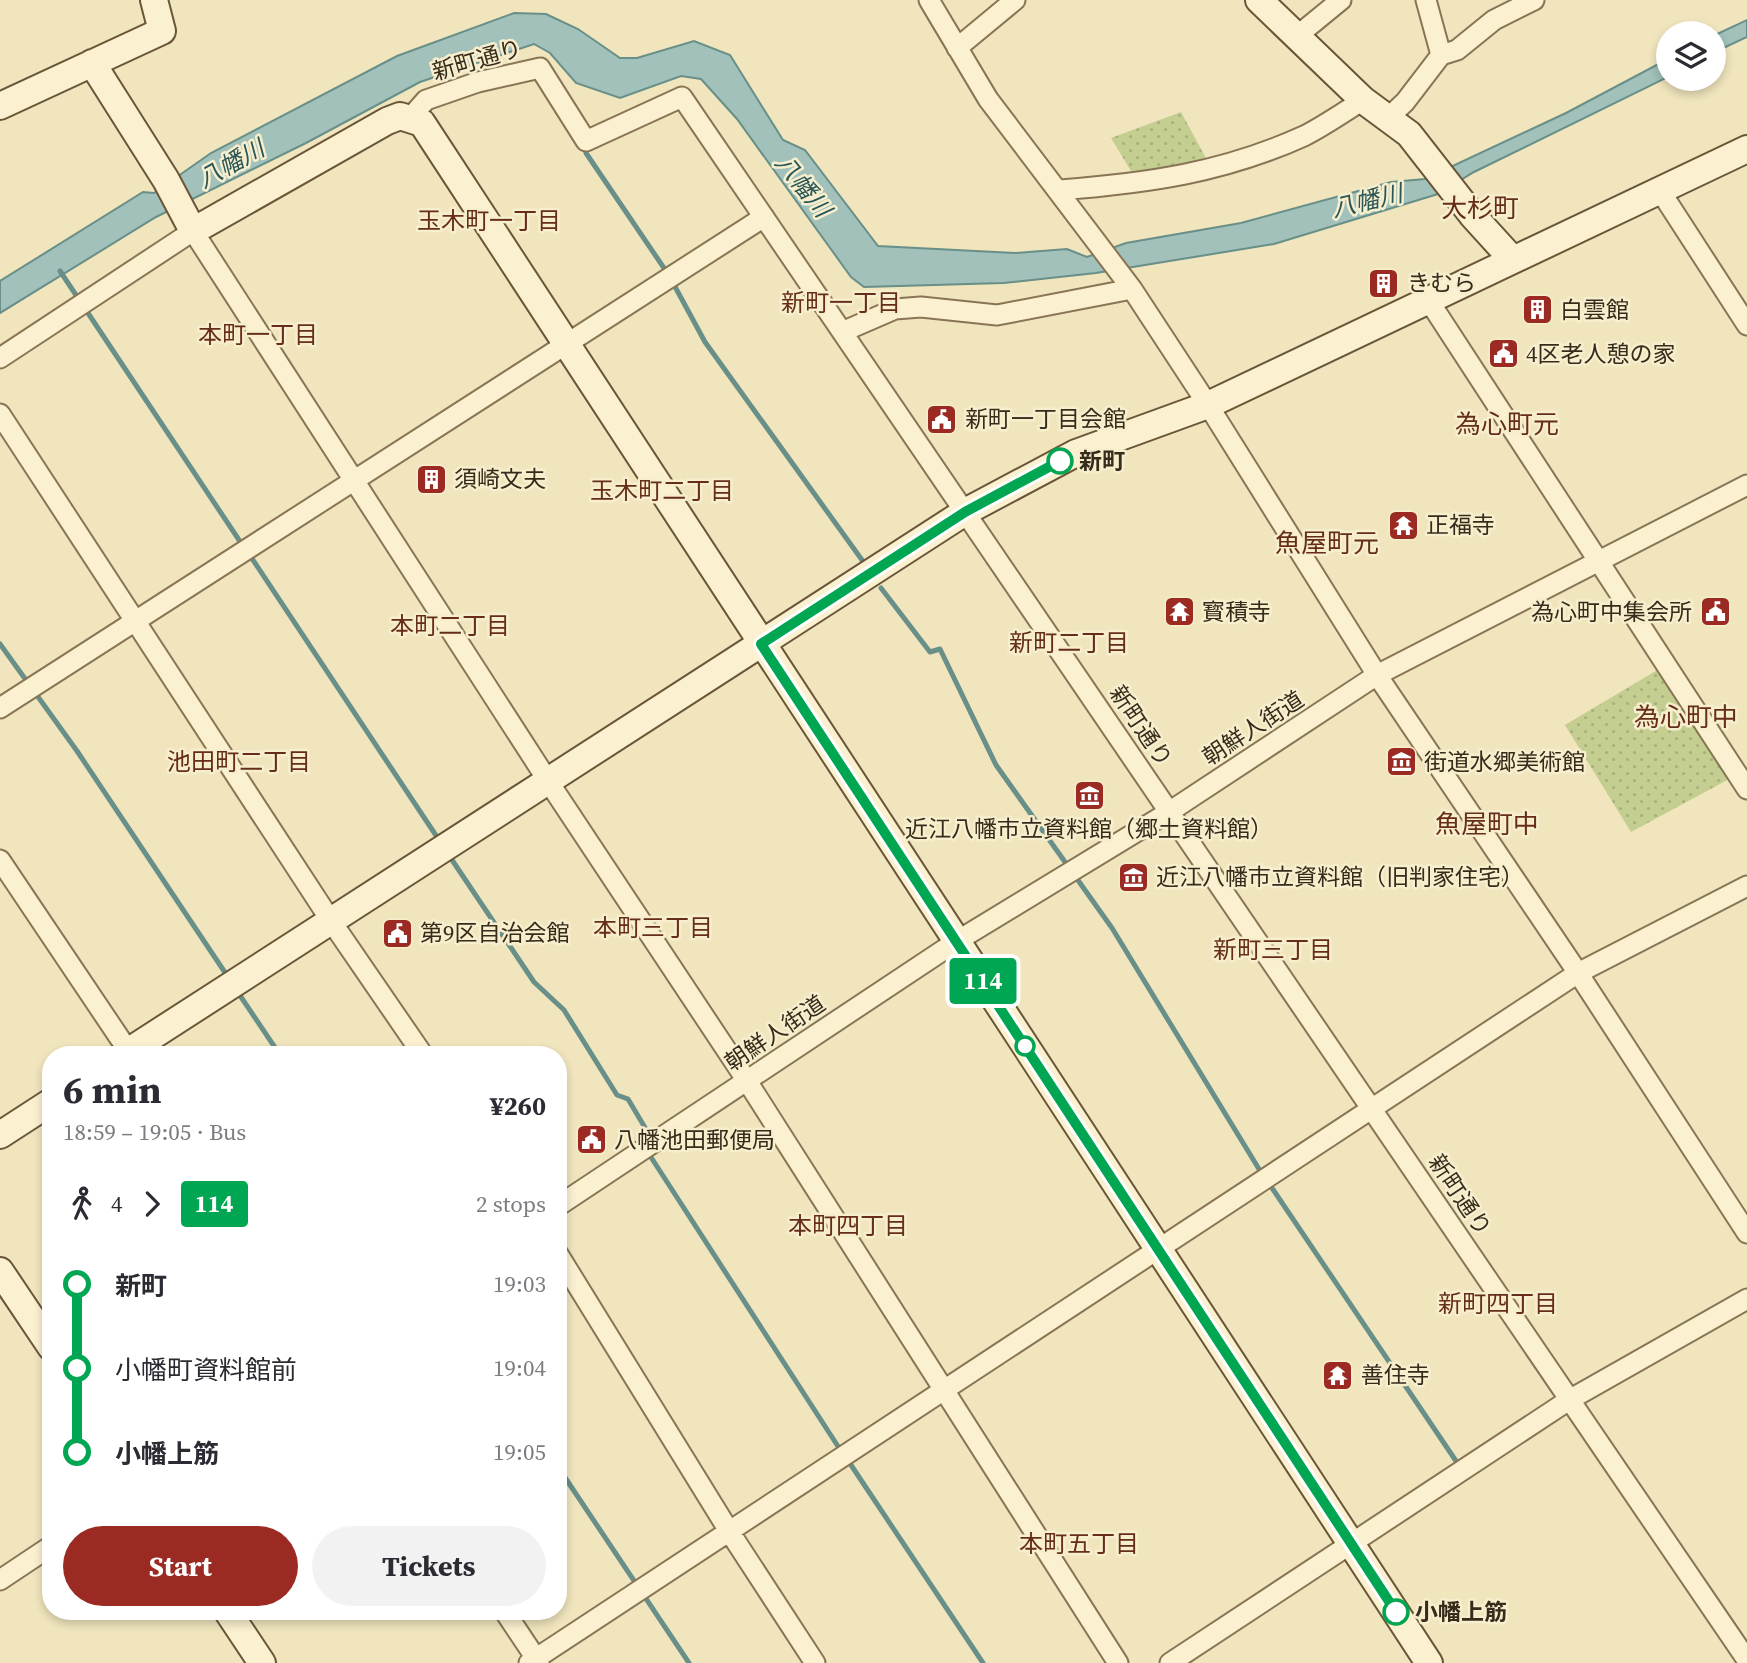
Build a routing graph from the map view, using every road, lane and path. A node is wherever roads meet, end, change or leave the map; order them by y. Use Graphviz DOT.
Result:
graph roads {
  1 [pos="154,0"];
  2 [pos="929,0"];
  3 [pos="1014,0"];
  4 [pos="1259,0"];
  5 [pos="1342,0"];
  6 [pos="1426,0"];
  7 [pos="1534,0"];
  8 [pos="1297,36"];
  9 [pos="957,48"];
  10 [pos="1441,55"];
  11 [pos="92,63"];
  12 [pos="1363,100"];
  13 [pos="0,106"];
  14 [pos="1389,117"];
  15 [pos="410,118"];
  16 [pos="1747,149"];
  17 [pos="1659,189"];
  18 [pos="1060,190"];
  19 [pos="764,217"];
  20 [pos="188,219"];
  21 [pos="1513,260"];
  22 [pos="1126,284"];
  23 [pos="1429,300"];
  24 [pos="1747,325"];
  25 [pos="842,332"];
  26 [pos="565,345"];
  27 [pos="0,358"];
  28 [pos="1208,405"];
  29 [pos="0,414"];
  30 [pos="354,480"];
  31 [pos="1747,485"];
  32 [pos="965,512"];
  33 [pos="1599,561"];
  34 [pos="135,621"];
  35 [pos="761,644"];
  36 [pos="1377,675"];
  37 [pos="0,708"];
  38 [pos="548,781"];
  39 [pos="1747,789"];
  40 [pos="1169,812"];
  41 [pos="0,860"];
  42 [pos="1747,886"];
  43 [pos="331,921"];
  44 [pos="957,941"];
  45 [pos="1578,973"];
  46 [pos="123,1046"];
  47 [pos="140,1046"];
  48 [pos="417,1046"];
  49 [pos="747,1081"];
  50 [pos="42,1108"];
  51 [pos="1371,1109"];
  52 [pos="0,1135"];
  53 [pos="567,1200"];
  54 [pos="1747,1233"];
  55 [pos="1158,1249"];
  56 [pos="567,1269"];
  57 [pos="0,1271"];
  58 [pos="1747,1299"];
  59 [pos="42,1334"];
  60 [pos="943,1391"];
  61 [pos="1569,1399"];
  62 [pos="729,1531"];
  63 [pos="1351,1544"];
  64 [pos="42,1552"];
  65 [pos="0,1580"];
  66 [pos="233,1620"];
  67 [pos="510,1620"];
  68 [pos="1747,1660"];
  69 [pos="535,1661"];
  70 [pos="262,1663"];
  71 [pos="815,1663"];
  72 [pos="1118,1663"];
  73 [pos="1170,1663"];
  74 [pos="1429,1663"];
  1 -- 11 [label="street"];
  2 -- 9 [label="street"];
  3 -- 9 [label="street"];
  4 -- 8 [label="street"];
  5 -- 8 [label="street"];
  6 -- 10 [label="street"];
  7 -- 10 [label="street"];
  8 -- 12 [label="street"];
  9 -- 18 [label="street"];
  10 -- 14 [label="street"];
  11 -- 13 [label="street"];
  11 -- 20 [label="street"];
  12 -- 14 [label="street"];
  12 -- 18 [label="street"];
  14 -- 21 [label="street"];
  15 -- 19 [label="street, 新町通り"];
  15 -- 20 [label="street"];
  15 -- 26 [label="street"];
  16 -- 17 [label="street"];
  17 -- 21 [label="street"];
  17 -- 24 [label="street"];
  18 -- 22 [label="street"];
  19 -- 25 [label="street, 新町通り"];
  19 -- 26 [label="street"];
  20 -- 27 [label="street"];
  20 -- 30 [label="street"];
  21 -- 23 [label="street"];
  22 -- 25 [label="street"];
  22 -- 28 [label="street"];
  23 -- 28 [label="street"];
  23 -- 33 [label="street"];
  25 -- 32 [label="street, 新町通り"];
  26 -- 30 [label="street"];
  26 -- 35 [label="street"];
  28 -- 32 [label="street"];
  28 -- 36 [label="street"];
  29 -- 34 [label="street"];
  30 -- 34 [label="street"];
  30 -- 38 [label="street"];
  31 -- 33 [label="street, 朝鮮人街道"];
  32 -- 35 [label="street"];
  32 -- 40 [label="street, 新町通り"];
  33 -- 36 [label="street, 朝鮮人街道"];
  33 -- 39 [label="street"];
  34 -- 37 [label="street"];
  34 -- 43 [label="street"];
  35 -- 38 [label="street"];
  35 -- 44 [label="street"];
  36 -- 40 [label="street, 朝鮮人街道"];
  36 -- 45 [label="street"];
  38 -- 43 [label="street"];
  38 -- 49 [label="street"];
  40 -- 44 [label="street, 朝鮮人街道"];
  40 -- 51 [label="street, 新町通り"];
  41 -- 46 [label="street"];
  42 -- 45 [label="street"];
  43 -- 47 [label="street"];
  43 -- 48 [label="street"];
  44 -- 49 [label="street, 朝鮮人街道"];
  44 -- 55 [label="street"];
  45 -- 51 [label="street"];
  45 -- 54 [label="street"];
  49 -- 53 [label="street, 朝鮮人街道"];
  49 -- 60 [label="street"];
  50 -- 52 [label="street"];
  51 -- 55 [label="street"];
  51 -- 61 [label="street, 新町通り"];
  55 -- 60 [label="street"];
  55 -- 63 [label="street"];
  56 -- 62 [label="street"];
  57 -- 59 [label="street"];
  58 -- 61 [label="street"];
  60 -- 62 [label="street"];
  60 -- 72 [label="street"];
  61 -- 63 [label="street"];
  61 -- 68 [label="street, 新町通り"];
  62 -- 69 [label="street"];
  62 -- 71 [label="street"];
  63 -- 73 [label="street"];
  63 -- 74 [label="street"];
  64 -- 65 [label="street"];
  66 -- 70 [label="street"];
  67 -- 69 [label="street"];
}
